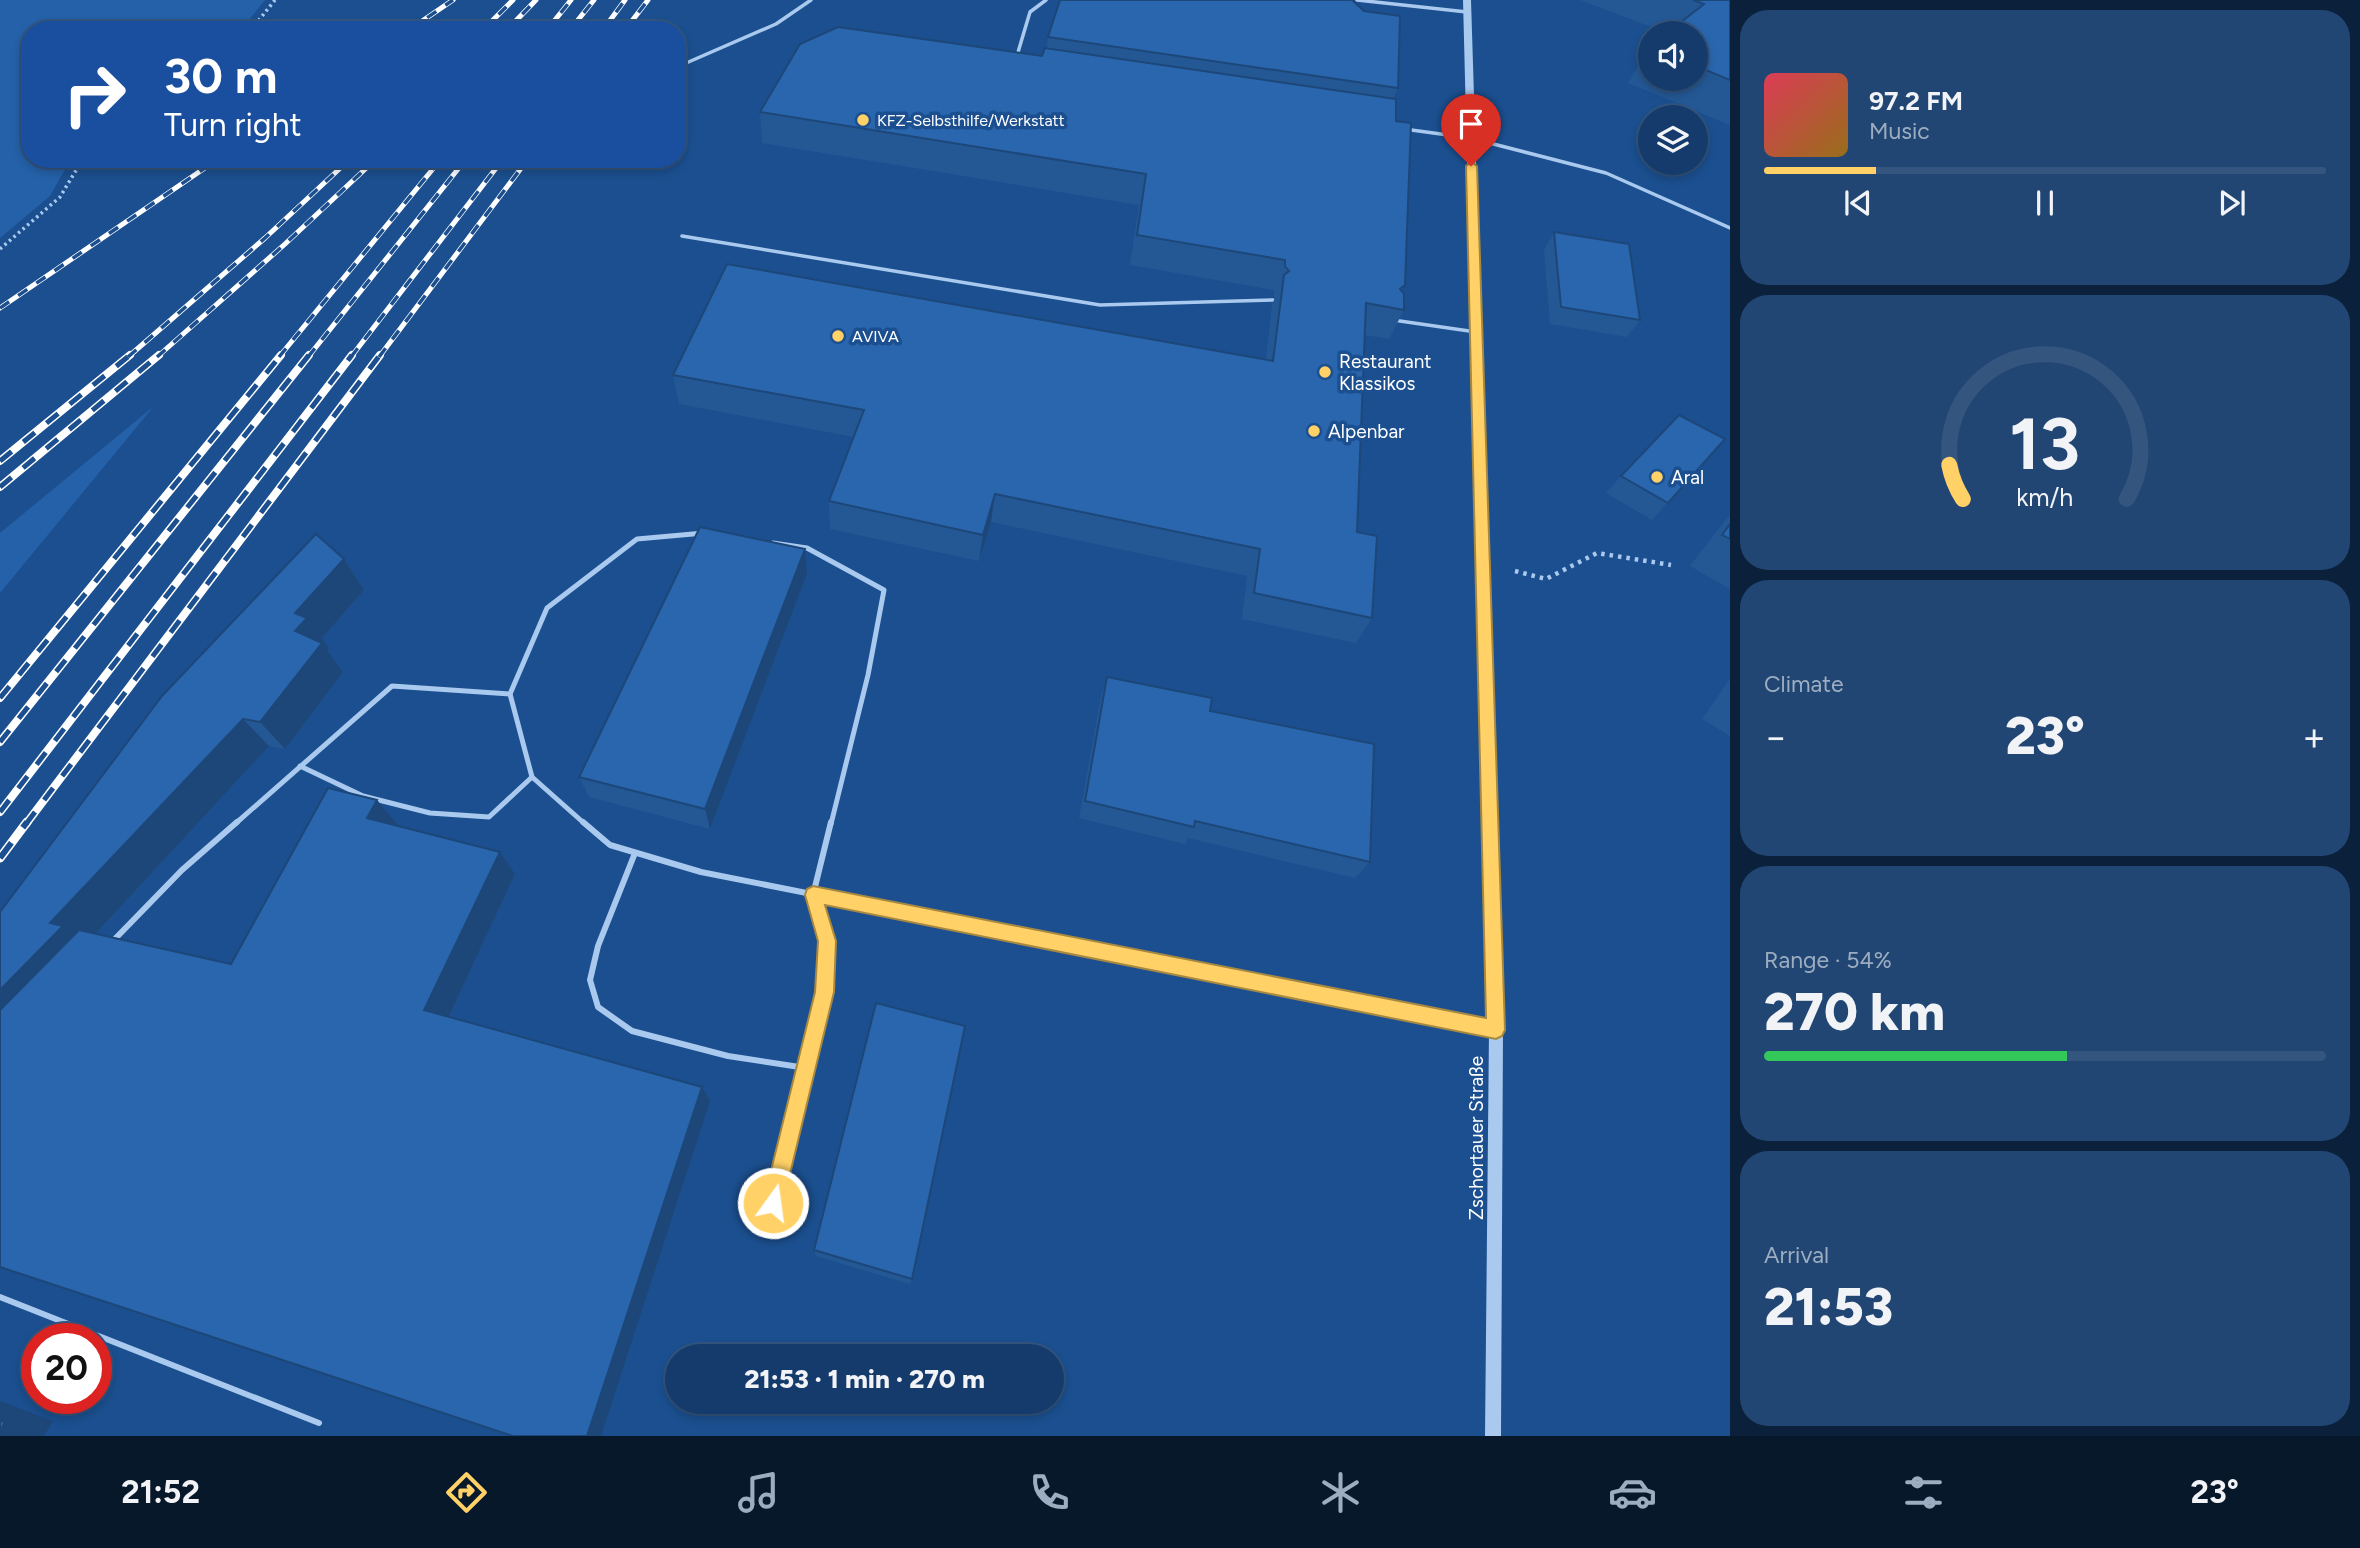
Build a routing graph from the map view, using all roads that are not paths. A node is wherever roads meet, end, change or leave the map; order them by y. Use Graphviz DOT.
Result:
graph roads {
  1 [pos="811,0"];
  2 [pos="1046,0"];
  3 [pos="1357,0"];
  4 [pos="1467,6"];
  5 [pos="686,63"];
  6 [pos="1020,66"];
  7 [pos="1397,128"];
  8 [pos="1471,138"];
  9 [pos="1730,228"];
  10 [pos="682,236"];
  11 [pos="1273,300"];
  12 [pos="1390,319"];
  13 [pos="1476,332"];
  14 [pos="711,534"];
  15 [pos="766,542"];
  16 [pos="510,694"];
  17 [pos="300,766"];
  18 [pos="531,777"];
  19 [pos="635,853"];
  20 [pos="813,895"];
  21 [pos="105,950"];
  22 [pos="1496,1030"];
  23 [pos="806,1068"];
  24 [pos="773,1203"];
  25 [pos="0,1297"];
  26 [pos="319,1423"];
  27 [pos="1493,1436"];
  1 -- 5 [label="lane"];
  2 -- 6 [label="lane"];
  3 -- 4 [label="lane"];
  4 -- 8 [label="street, Zschortauer Straße"];
  7 -- 8 [label="lane"];
  8 -- 9 [label="lane"];
  8 -- 13 [label="street, Zschortauer Straße"];
  10 -- 11 [label="lane"];
  12 -- 13 [label="lane"];
  13 -- 22 [label="street, Zschortauer Straße"];
  14 -- 16 [label="lane"];
  15 -- 20 [label="lane"];
  16 -- 17 [label="lane"];
  16 -- 18 [label="lane"];
  17 -- 18 [label="lane"];
  17 -- 21 [label="lane"];
  18 -- 19 [label="lane"];
  19 -- 20 [label="lane"];
  19 -- 23 [label="lane"];
  20 -- 22 [label="lane"];
  20 -- 23 [label="lane"];
  22 -- 27 [label="street, Zschortauer Straße"];
  23 -- 24 [label="lane"];
  25 -- 26 [label="lane"];
}
